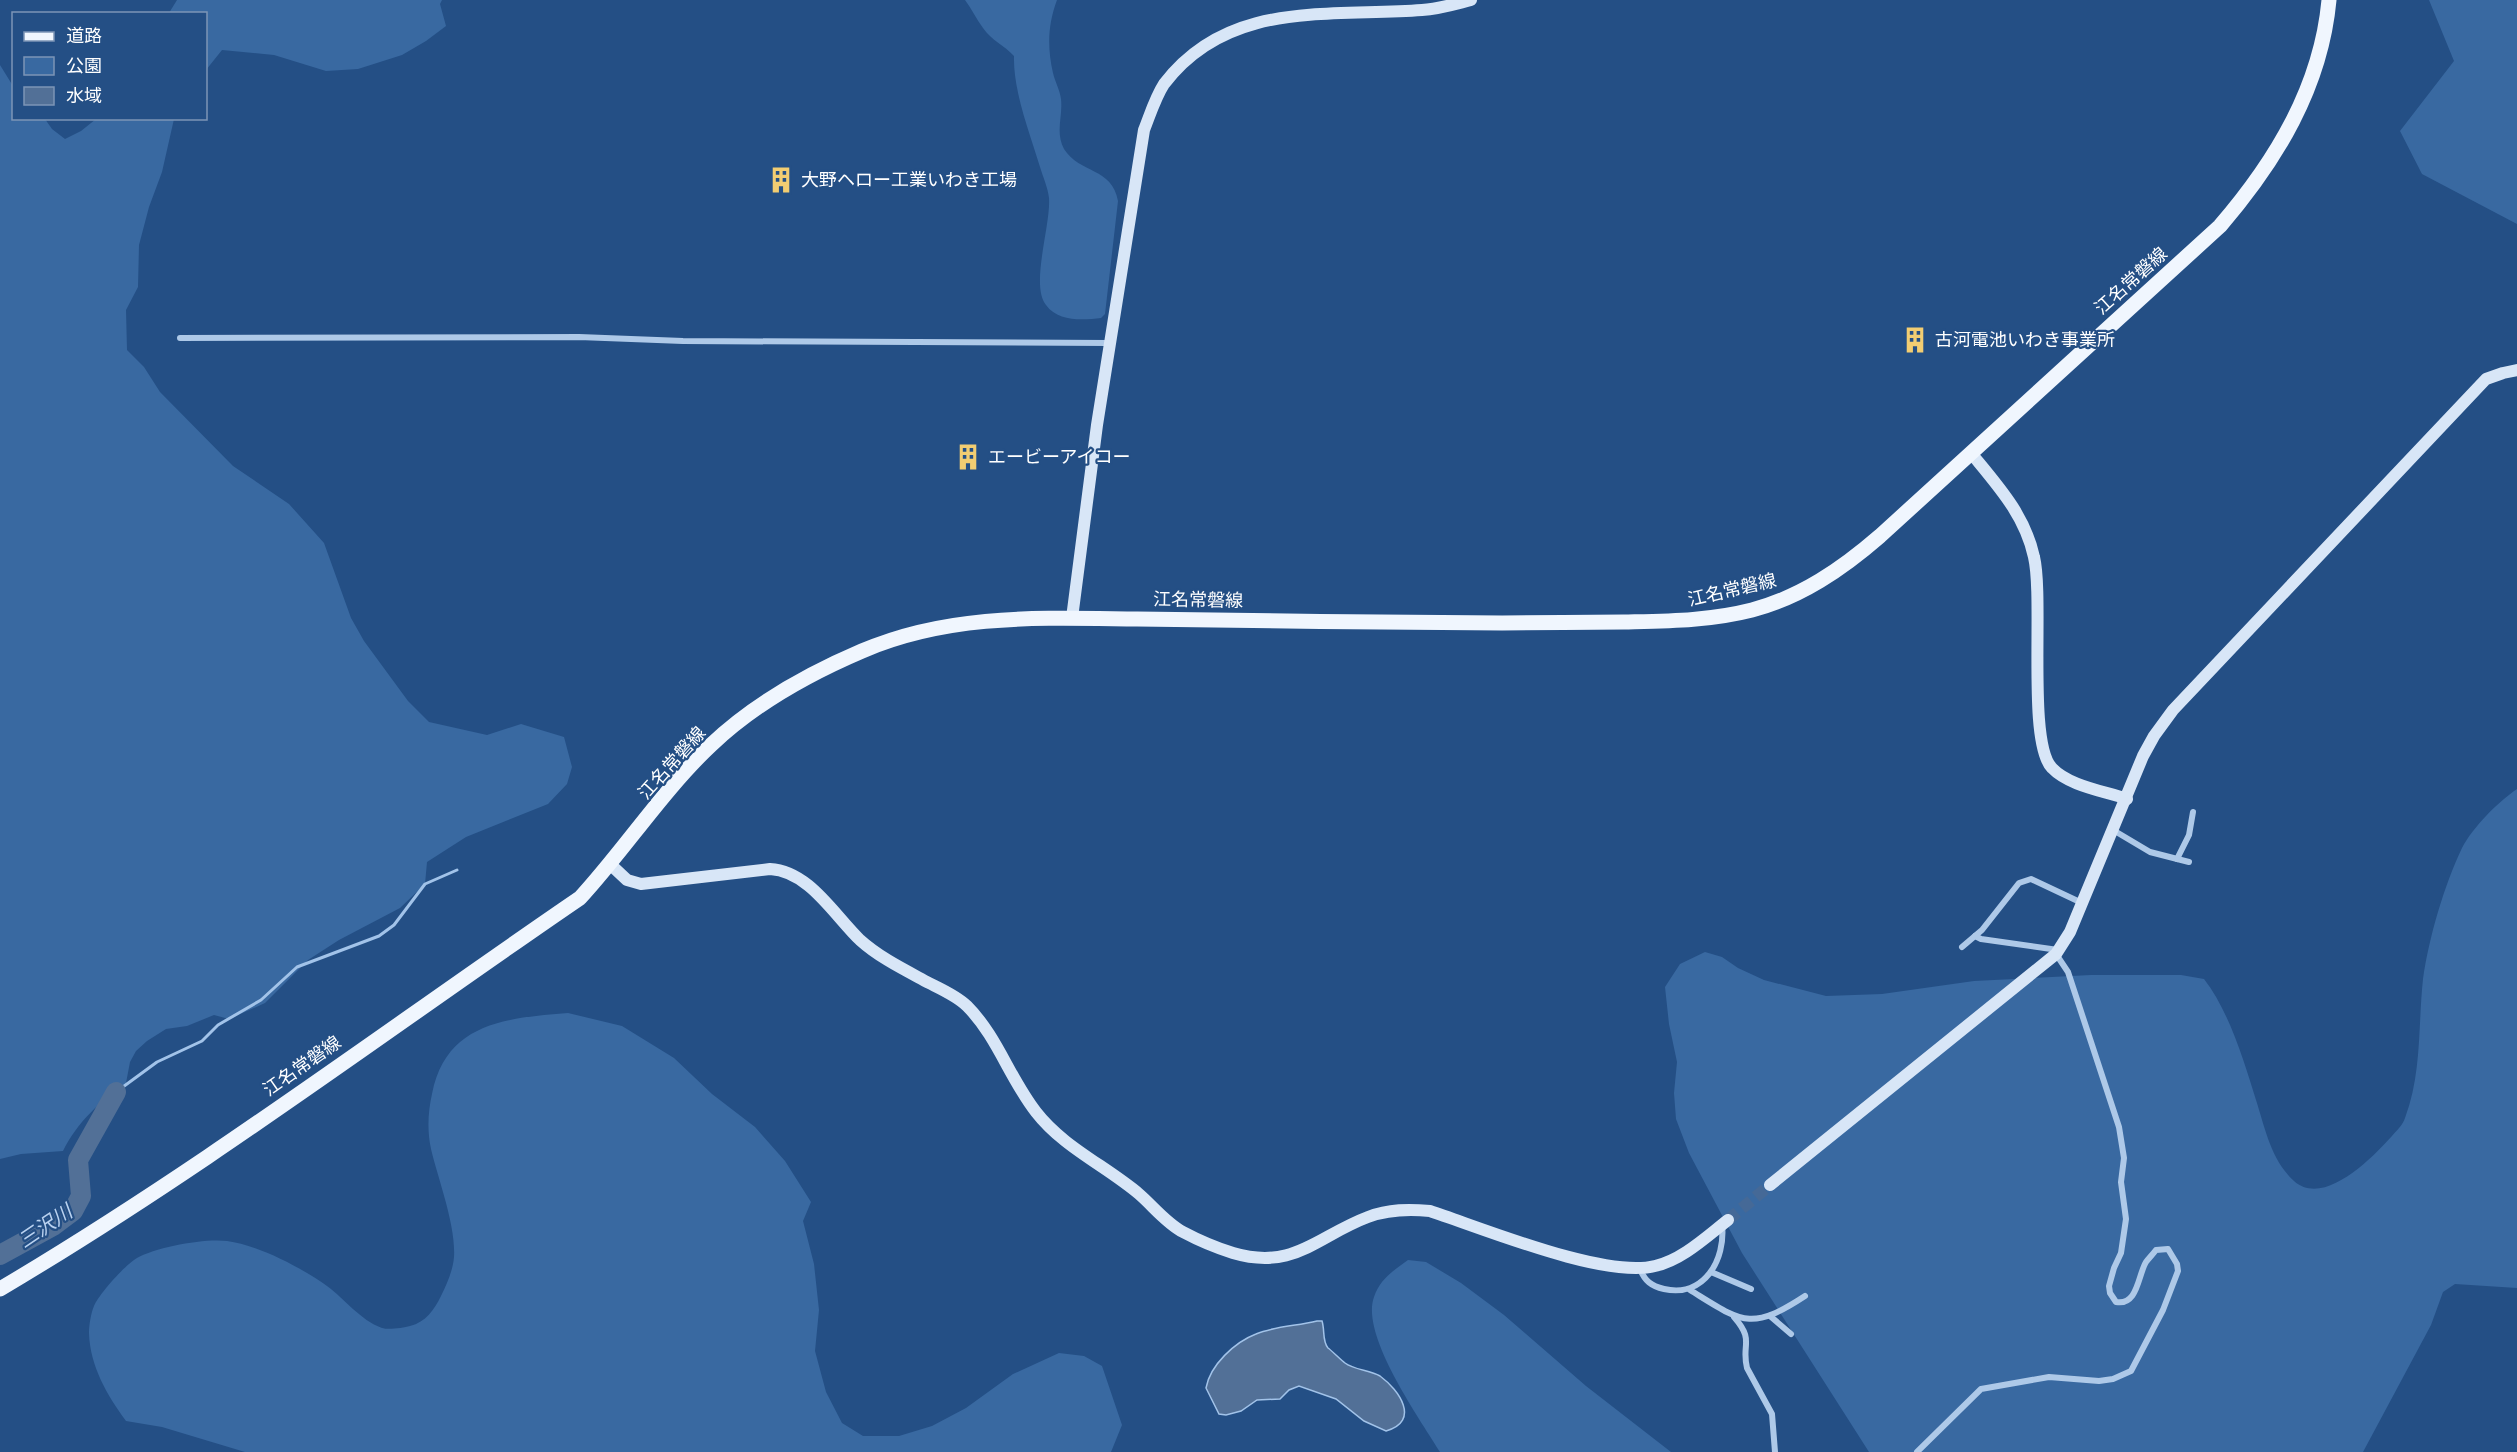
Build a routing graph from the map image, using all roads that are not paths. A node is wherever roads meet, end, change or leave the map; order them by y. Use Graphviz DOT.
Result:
graph roads {
  1 [pos="1471,0"];
  2 [pos="2329,0"];
  3 [pos="180,338"];
  4 [pos="1110,343"];
  5 [pos="2517,370"];
  6 [pos="1971,453"];
  7 [pos="1072,618"];
  8 [pos="2127,799"];
  9 [pos="2193,812"];
  10 [pos="2114,830"];
  11 [pos="2177,859"];
  12 [pos="2188,862"];
  13 [pos="611,865"];
  14 [pos="2082,903"];
  15 [pos="1975,936"];
  16 [pos="1962,947"];
  17 [pos="2057,952"];
  18 [pos="1770,1185"];
  19 [pos="1725,1222"];
  20 [pos="1640,1269"];
  21 [pos="1711,1272"];
  22 [pos="0,1289"];
  23 [pos="1751,1289"];
  24 [pos="1690,1290"];
  25 [pos="1805,1296"];
  26 [pos="1734,1317"];
  27 [pos="1770,1317"];
  28 [pos="1791,1334"];
  29 [pos="1775,1452"];
  30 [pos="1917,1452"];
  1 -- 4 [label="street"];
  2 -- 6 [label="main road, 江名常磐線"];
  3 -- 4 [label="street"];
  4 -- 7 [label="street"];
  5 -- 8 [label="street"];
  6 -- 7 [label="main road, 江名常磐線"];
  6 -- 8 [label="street"];
  7 -- 13 [label="main road, 江名常磐線"];
  8 -- 10 [label="street"];
  9 -- 11 [label="street"];
  10 -- 11 [label="street"];
  10 -- 14 [label="street"];
  11 -- 12 [label="street"];
  13 -- 20 [label="street"];
  13 -- 22 [label="main road, 江名常磐線"];
  14 -- 15 [label="street"];
  14 -- 17 [label="street"];
  15 -- 16 [label="street"];
  15 -- 17 [label="street"];
  17 -- 18 [label="street"];
  17 -- 30 [label="street"];
  19 -- 20 [label="street"];
  19 -- 21 [label="street"];
  20 -- 24 [label="street"];
  21 -- 23 [label="street"];
  21 -- 24 [label="street"];
  24 -- 26 [label="street"];
  25 -- 27 [label="street"];
  26 -- 27 [label="street"];
  26 -- 29 [label="street"];
  27 -- 28 [label="street"];
}
